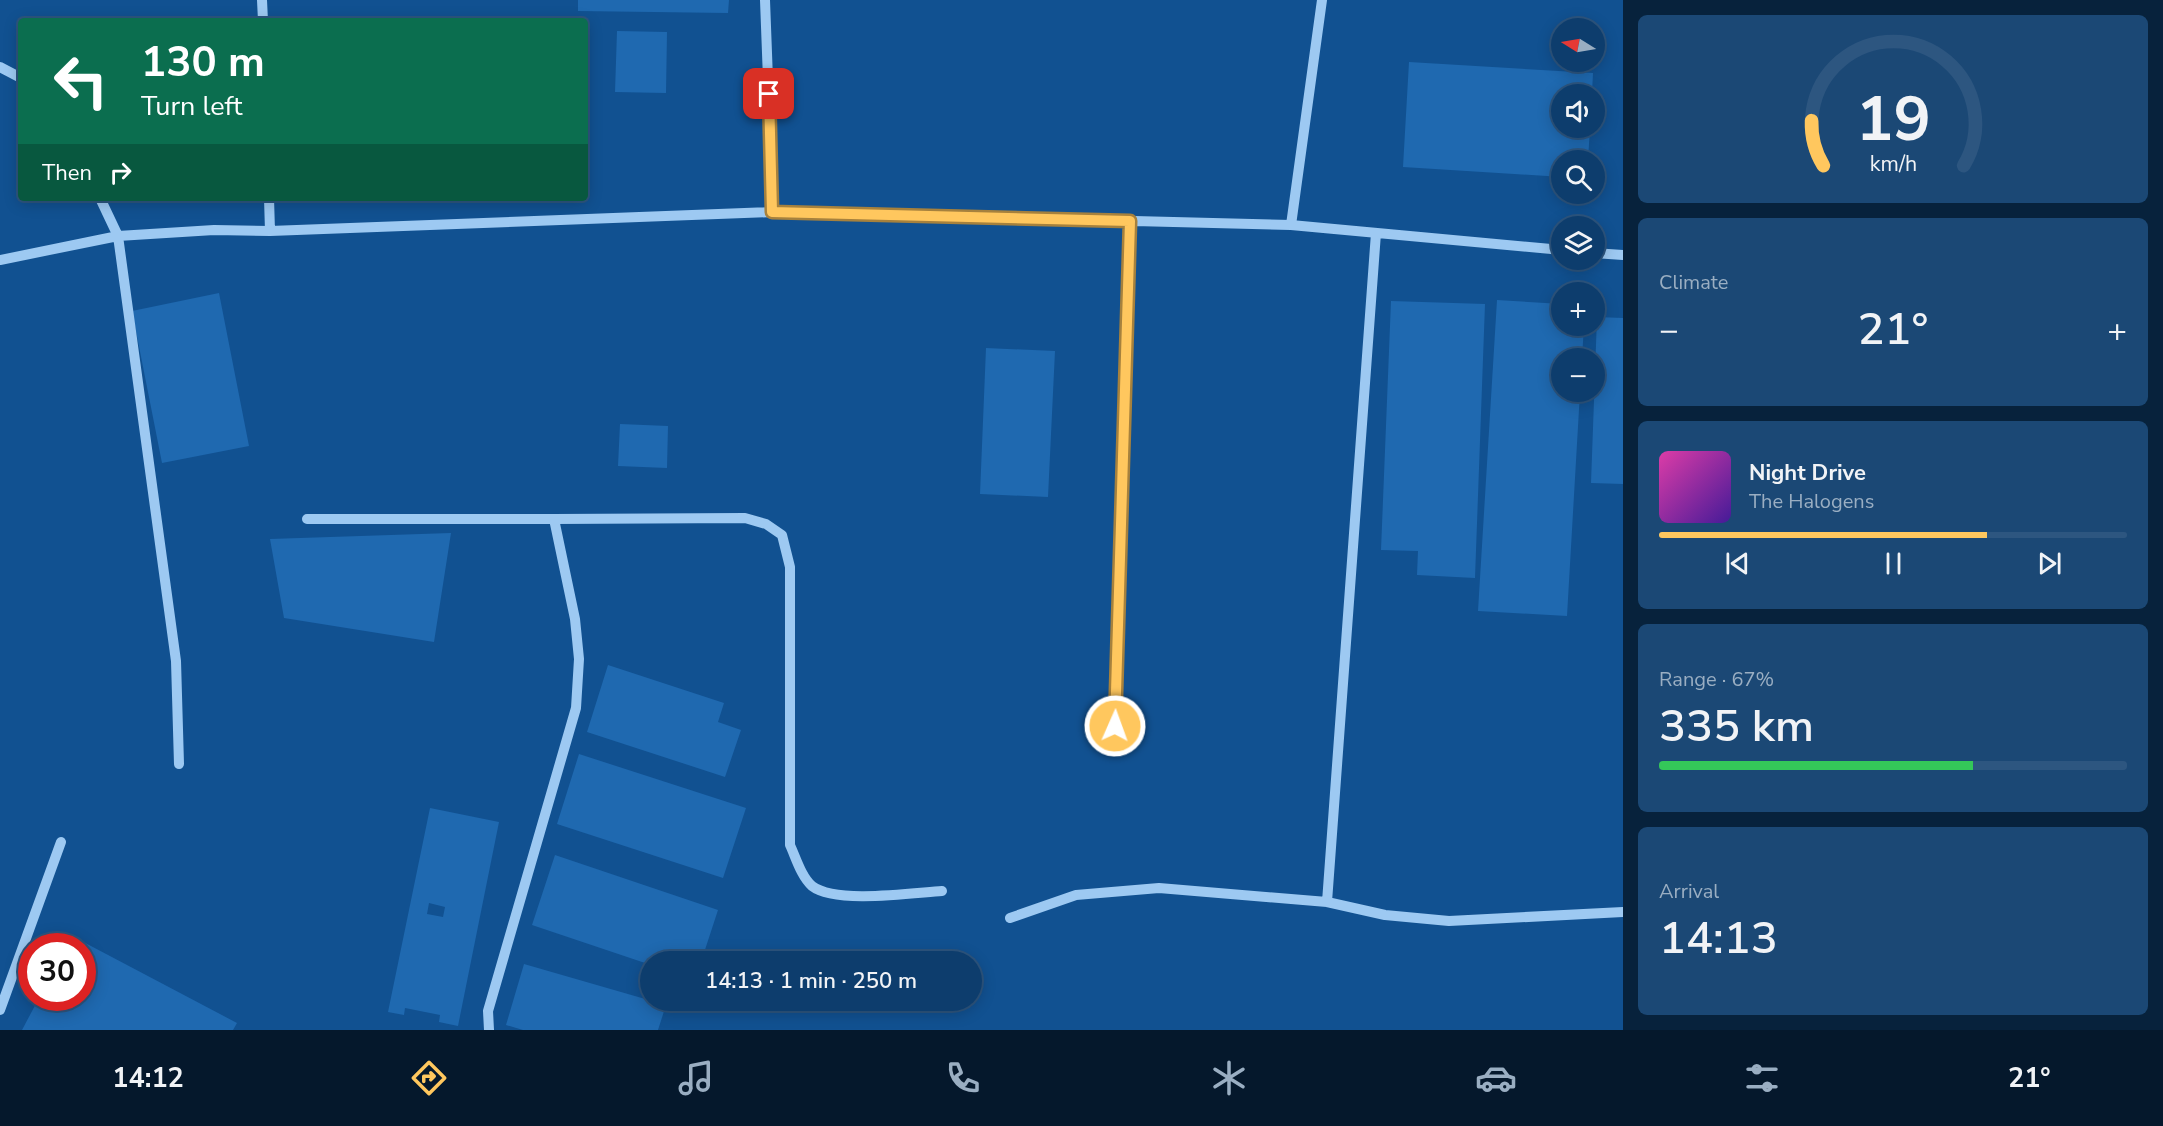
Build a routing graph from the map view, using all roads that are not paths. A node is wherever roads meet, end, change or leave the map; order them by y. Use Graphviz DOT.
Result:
graph roads {
  1 [pos="262,0"];
  2 [pos="765,0"];
  3 [pos="1322,0"];
  4 [pos="263,18"];
  5 [pos="0,67"];
  6 [pos="18,76"];
  7 [pos="101,201"];
  8 [pos="269,201"];
  9 [pos="772,212"];
  10 [pos="1130,221"];
  11 [pos="1291,225"];
  12 [pos="270,231"];
  13 [pos="1376,233"];
  14 [pos="118,236"];
  15 [pos="1551,249"];
  16 [pos="1605,253"];
  17 [pos="1623,255"];
  18 [pos="0,260"];
  19 [pos="307,519"];
  20 [pos="554,519"];
  21 [pos="1115,726"];
  22 [pos="179,764"];
  23 [pos="61,842"];
  24 [pos="942,891"];
  25 [pos="1327,902"];
  26 [pos="1623,912"];
  27 [pos="1010,918"];
  28 [pos="0,1010"];
  29 [pos="489,1030"];
  1 -- 4 [label="street"];
  2 -- 9 [label="street"];
  3 -- 11 [label="street"];
  5 -- 6 [label="street"];
  7 -- 14 [label="street"];
  8 -- 12 [label="street"];
  9 -- 10 [label="street"];
  9 -- 12 [label="street"];
  10 -- 11 [label="street"];
  10 -- 21 [label="street"];
  11 -- 13 [label="street"];
  12 -- 14 [label="street"];
  13 -- 15 [label="street"];
  13 -- 25 [label="street"];
  14 -- 18 [label="street"];
  14 -- 22 [label="street"];
  16 -- 17 [label="street"];
  19 -- 20 [label="street"];
  20 -- 24 [label="street"];
  20 -- 29 [label="street"];
  23 -- 28 [label="street"];
  25 -- 26 [label="street"];
  25 -- 27 [label="street"];
}
